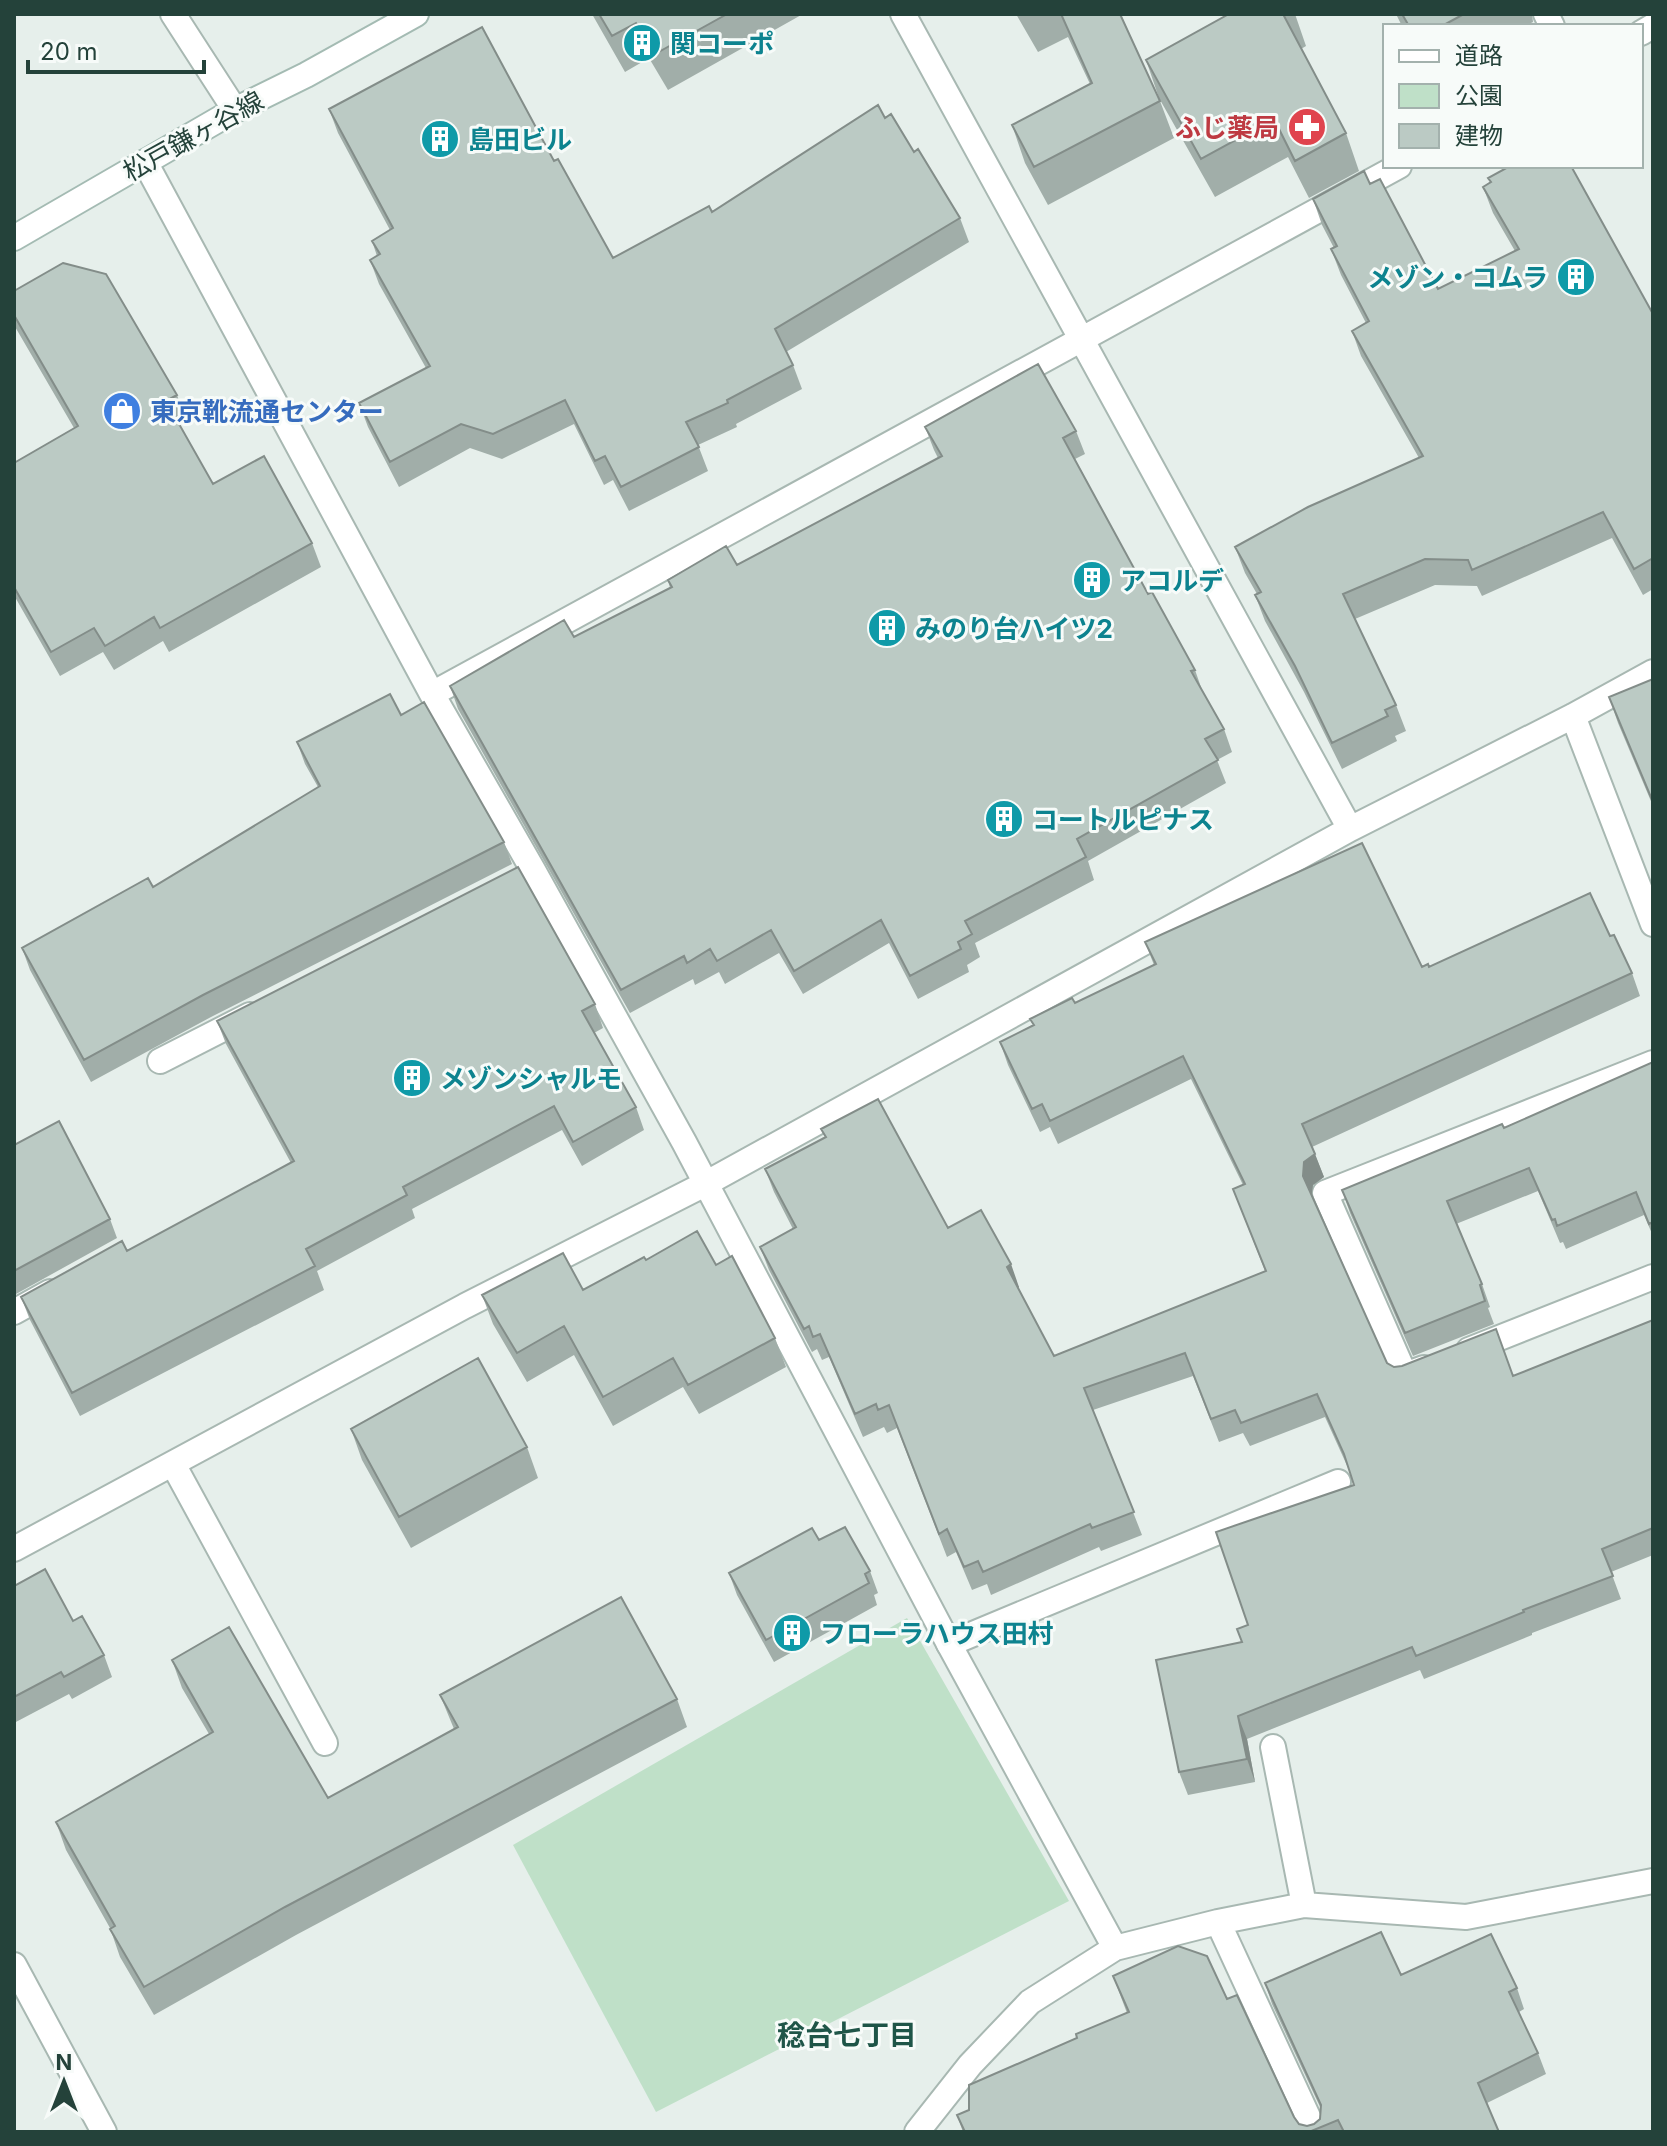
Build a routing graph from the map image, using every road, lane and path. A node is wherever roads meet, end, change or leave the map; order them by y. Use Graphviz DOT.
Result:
graph roads {
  1 [pos="173,14"];
  2 [pos="416,14"];
  3 [pos="903,14"];
  4 [pos="235,110"];
  5 [pos="145,162"];
  6 [pos="1395,168"];
  7 [pos="14,238"];
  8 [pos="1083,340"];
  9 [pos="1653,672"];
  10 [pos="432,694"];
  11 [pos="1573,716"];
  12 [pos="1350,829"];
  13 [pos="533,870"];
  14 [pos="506,884"];
  15 [pos="1653,924"];
  16 [pos="270,1005"];
  17 [pos="160,1061"];
  18 [pos="1653,1063"];
  19 [pos="705,1184"];
  20 [pos="1653,1277"];
  21 [pos="69,1282"];
  22 [pos="14,1312"];
  23 [pos="173,1464"];
  24 [pos="1338,1482"];
  25 [pos="14,1549"];
  26 [pos="949,1644"];
  27 [pos="325,1743"];
  28 [pos="1273,1747"];
  29 [pos="1653,1881"];
  30 [pos="1304,1905"];
  31 [pos="1218,1922"];
  32 [pos="1115,1948"];
  33 [pos="14,1965"];
  34 [pos="924,2129"];
  35 [pos="104,2132"];
  36 [pos="1315,2132"];
  1 -- 4 [label="street"];
  2 -- 4 [label="street, 松戸鎌ヶ谷線"];
  3 -- 8 [label="street"];
  4 -- 5 [label="street, 松戸鎌ヶ谷線"];
  5 -- 7 [label="street, 松戸鎌ヶ谷線"];
  5 -- 10 [label="street"];
  6 -- 8 [label="street"];
  8 -- 10 [label="street"];
  8 -- 12 [label="street"];
  9 -- 11 [label="street"];
  10 -- 13 [label="street"];
  11 -- 12 [label="street"];
  11 -- 15 [label="street"];
  12 -- 19 [label="street"];
  13 -- 14 [label="street"];
  13 -- 19 [label="street"];
  16 -- 17 [label="street"];
  18 -- 20 [label="street"];
  19 -- 23 [label="street"];
  19 -- 26 [label="street"];
  21 -- 22 [label="street"];
  23 -- 25 [label="street"];
  23 -- 27 [label="street"];
  24 -- 26 [label="street"];
  26 -- 32 [label="street"];
  28 -- 30 [label="street"];
  29 -- 30 [label="street"];
  30 -- 31 [label="street"];
  31 -- 32 [label="street"];
  31 -- 36 [label="street"];
  32 -- 34 [label="street"];
  33 -- 35 [label="street"];
}
